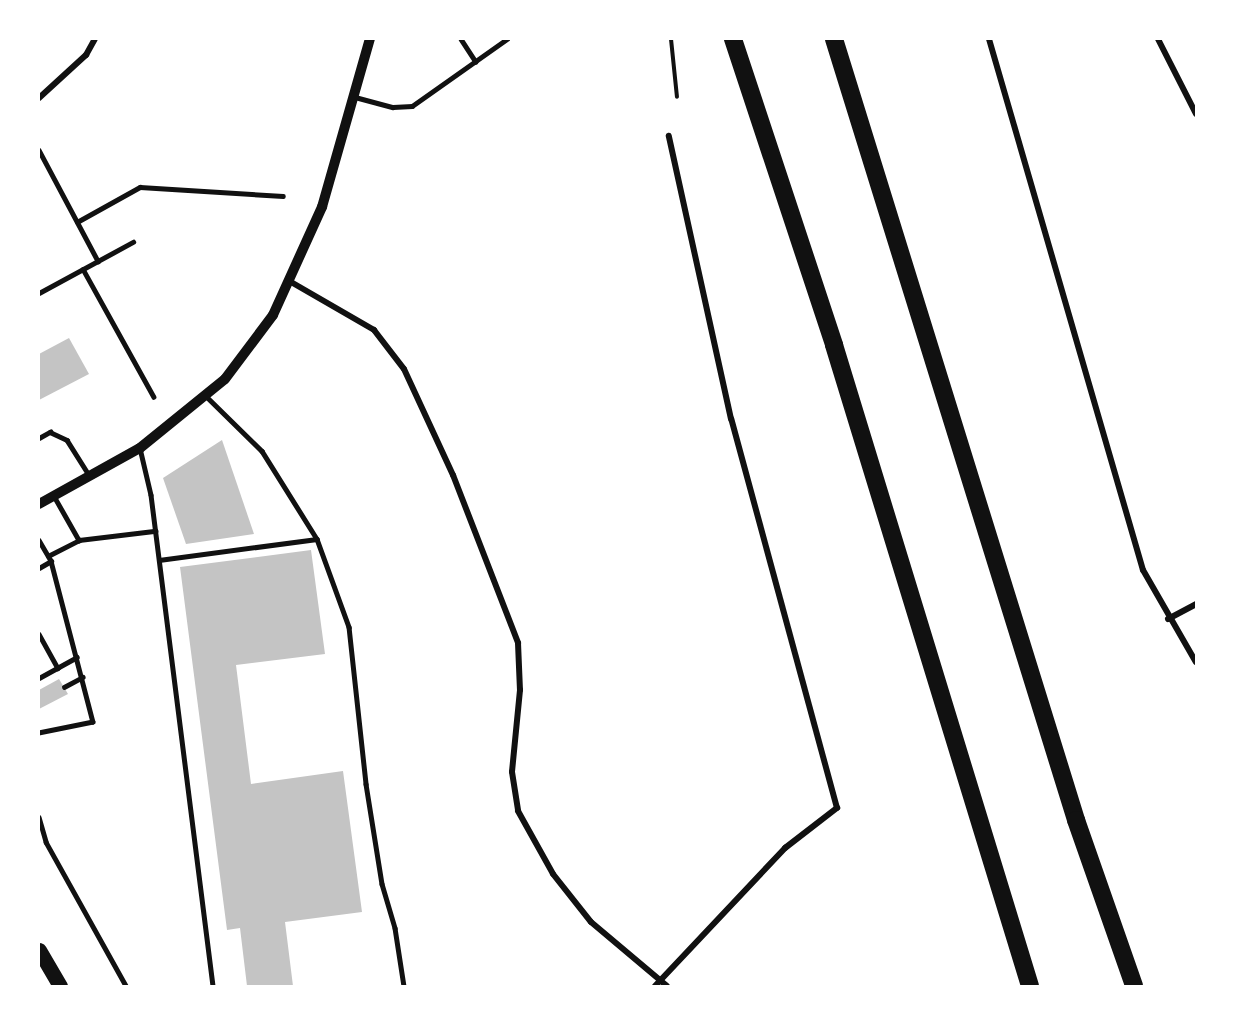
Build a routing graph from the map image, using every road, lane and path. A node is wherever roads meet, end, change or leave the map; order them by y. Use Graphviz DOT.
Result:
graph roads {
  1 [pos="95,39"];
  2 [pos="370,39"];
  3 [pos="461,39"];
  4 [pos="507,39"];
  5 [pos="671,39"];
  6 [pos="734,39"];
  7 [pos="834,39"];
  8 [pos="989,39"];
  9 [pos="1158,39"];
  10 [pos="476,62"];
  11 [pos="354,96"];
  12 [pos="677,97"];
  13 [pos="39,98"];
  14 [pos="1196,114"];
  15 [pos="669,136"];
  16 [pos="39,150"];
  17 [pos="283,196"];
  18 [pos="77,222"];
  19 [pos="134,242"];
  20 [pos="98,261"];
  21 [pos="83,269"];
  22 [pos="291,282"];
  23 [pos="39,293"];
  24 [pos="206,395"];
  25 [pos="154,397"];
  26 [pos="39,438"];
  27 [pos="140,448"];
  28 [pos="89,477"];
  29 [pos="54,496"];
  30 [pos="39,504"];
  31 [pos="155,531"];
  32 [pos="317,539"];
  33 [pos="39,540"];
  34 [pos="79,540"];
  35 [pos="49,559"];
  36 [pos="159,560"];
  37 [pos="39,567"];
  38 [pos="1196,604"];
  39 [pos="1168,619"];
  40 [pos="39,634"];
  41 [pos="77,657"];
  42 [pos="1196,662"];
  43 [pos="58,668"];
  44 [pos="82,677"];
  45 [pos="39,678"];
  46 [pos="64,687"];
  47 [pos="39,733"];
  48 [pos="39,817"];
  49 [pos="39,950"];
  50 [pos="661,980"];
  51 [pos="60,986"];
  52 [pos="126,986"];
  53 [pos="213,986"];
  54 [pos="404,986"];
  55 [pos="655,986"];
  56 [pos="667,986"];
  57 [pos="1030,986"];
  58 [pos="1134,986"];
  1 -- 13 [label="street"];
  2 -- 11 [label="street"];
  3 -- 10 [label="lane"];
  4 -- 10 [label="lane"];
  5 -- 12 [label="path"];
  6 -- 57 [label="highway"];
  7 -- 58 [label="highway"];
  8 -- 39 [label="street"];
  9 -- 14 [label="street"];
  10 -- 11 [label="lane"];
  11 -- 22 [label="street"];
  15 -- 50 [label="street"];
  16 -- 18 [label="lane"];
  17 -- 18 [label="lane"];
  18 -- 20 [label="lane"];
  19 -- 20 [label="lane"];
  20 -- 21 [label="lane"];
  21 -- 23 [label="lane"];
  21 -- 25 [label="lane"];
  22 -- 24 [label="street"];
  22 -- 50 [label="street"];
  24 -- 27 [label="street"];
  24 -- 32 [label="lane"];
  26 -- 28 [label="lane"];
  27 -- 28 [label="street"];
  27 -- 31 [label="lane"];
  28 -- 29 [label="street"];
  29 -- 30 [label="street"];
  29 -- 34 [label="lane"];
  31 -- 34 [label="lane"];
  31 -- 36 [label="lane"];
  32 -- 36 [label="lane"];
  32 -- 54 [label="lane"];
  33 -- 35 [label="lane"];
  34 -- 35 [label="lane"];
  35 -- 37 [label="lane"];
  35 -- 41 [label="lane"];
  36 -- 53 [label="lane"];
  38 -- 39 [label="street"];
  39 -- 42 [label="street"];
  40 -- 43 [label="lane"];
  41 -- 43 [label="lane"];
  41 -- 44 [label="lane"];
  43 -- 45 [label="lane"];
  44 -- 46 [label="lane"];
  44 -- 47 [label="lane"];
  48 -- 52 [label="lane"];
  49 -- 51 [label="main road"];
  50 -- 55 [label="street"];
  50 -- 56 [label="street"];
}
